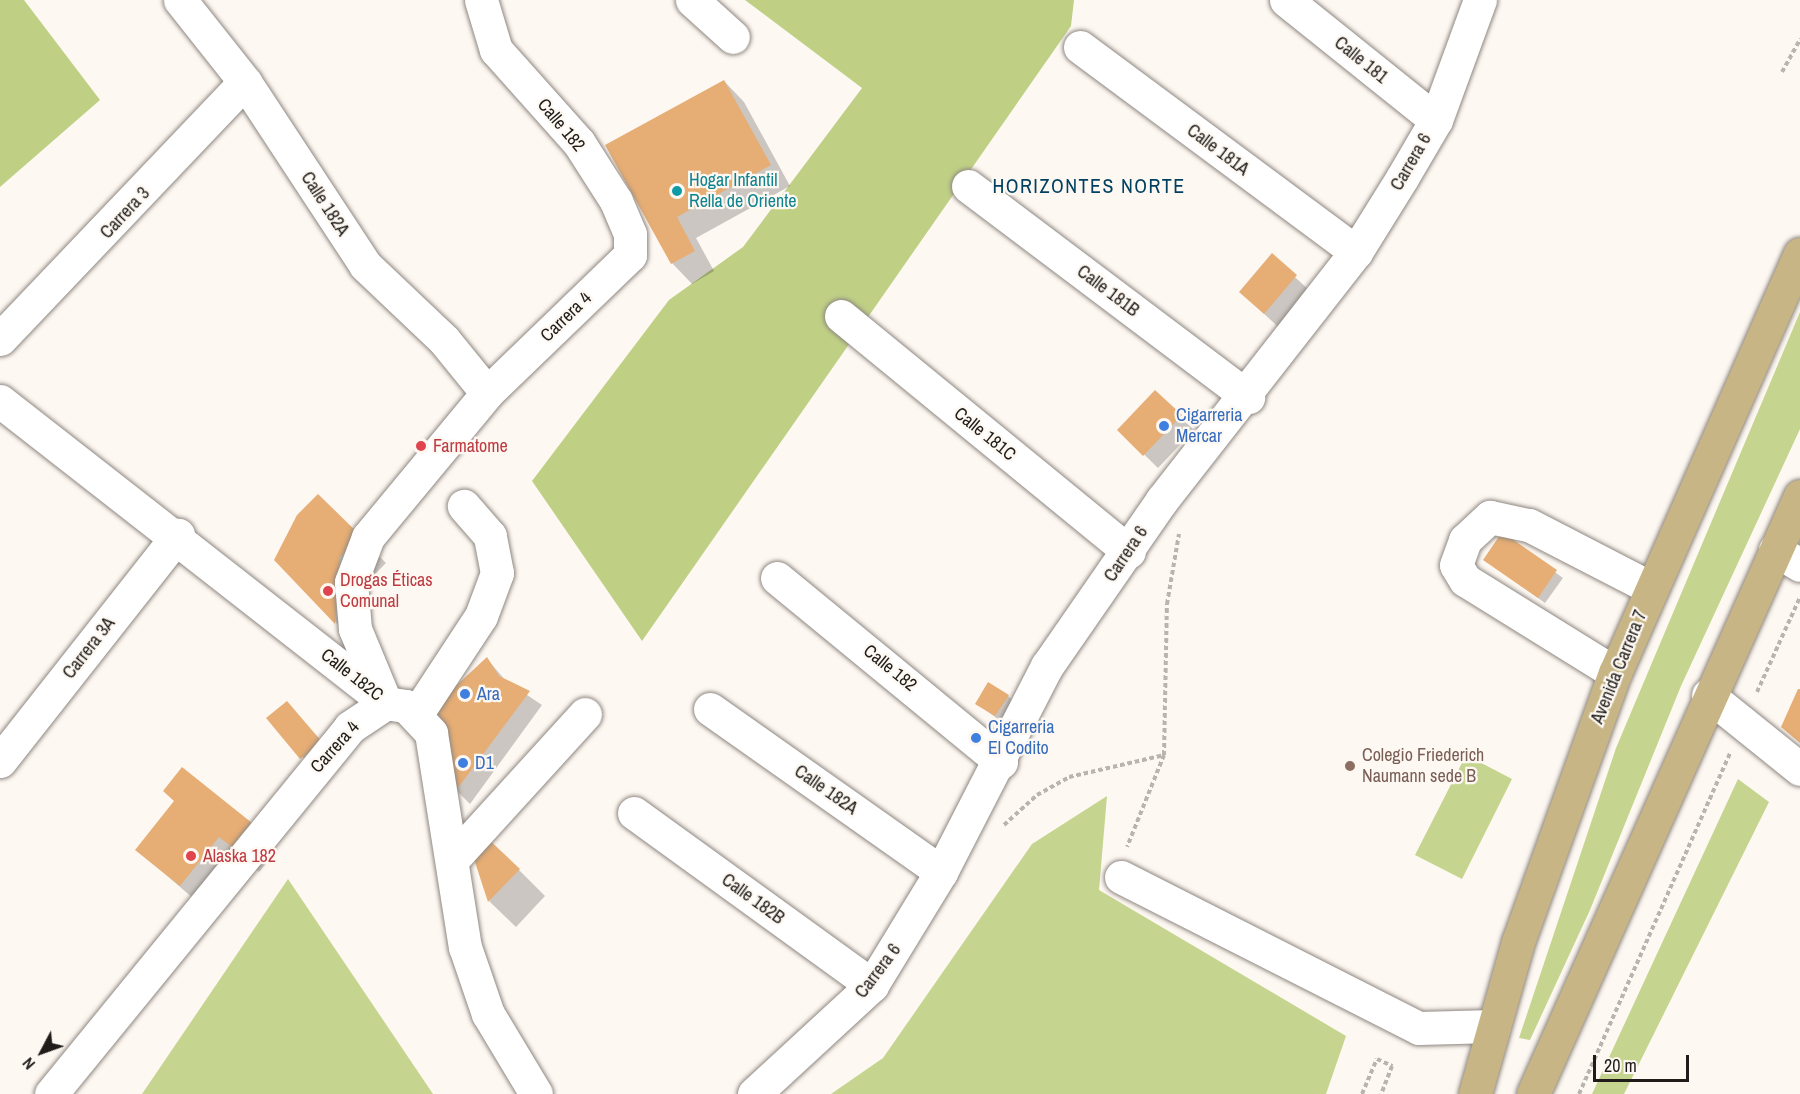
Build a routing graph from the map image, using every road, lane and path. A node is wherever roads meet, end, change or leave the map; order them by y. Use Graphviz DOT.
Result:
graph roads {
  1 [pos="180,0"];
  2 [pos="482,0"];
  3 [pos="692,0"];
  4 [pos="1286,0"];
  5 [pos="1480,0"];
  6 [pos="733,36"];
  7 [pos="1800,39"];
  8 [pos="1080,47"];
  9 [pos="1782,72"];
  10 [pos="245,82"];
  11 [pos="1436,120"];
  12 [pos="968,186"];
  13 [pos="1356,252"];
  14 [pos="1800,254"];
  15 [pos="630,255"];
  16 [pos="841,316"];
  17 [pos="0,339"];
  18 [pos="487,393"];
  19 [pos="1248,397"];
  20 [pos="0,401"];
  21 [pos="1800,496"];
  22 [pos="464,506"];
  23 [pos="1181,523"];
  24 [pos="178,535"];
  25 [pos="1129,552"];
  26 [pos="1788,558"];
  27 [pos="777,578"];
  28 [pos="1651,588"];
  29 [pos="1800,597"];
  30 [pos="1615,673"];
  31 [pos="1708,695"];
  32 [pos="386,703"];
  33 [pos="710,709"];
  34 [pos="585,714"];
  35 [pos="416,715"];
  36 [pos="1743,724"];
  37 [pos="1164,755"];
  38 [pos="0,761"];
  39 [pos="1000,762"];
  40 [pos="1800,769"];
  41 [pos="634,813"];
  42 [pos="965,827"];
  43 [pos="453,859"];
  44 [pos="941,872"];
  45 [pos="1121,877"];
  46 [pos="872,985"];
  47 [pos="1494,1026"];
  48 [pos="73,1080"];
  49 [pos="51,1094"];
  50 [pos="537,1094"];
  51 [pos="754,1094"];
  52 [pos="1362,1094"];
  53 [pos="1381,1094"];
  54 [pos="1474,1094"];
  55 [pos="1533,1094"];
  56 [pos="1579,1094"];
  1 -- 10 [label="street, Calle 182A"];
  2 -- 15 [label="street, Calle 182"];
  3 -- 6 [label="street"];
  4 -- 11 [label="street, Calle 181"];
  5 -- 11 [label="street, Carrera 6"];
  7 -- 9 [label="path"];
  8 -- 13 [label="street, Calle 181A"];
  10 -- 17 [label="street, Carrera 3"];
  10 -- 18 [label="street, Calle 182A"];
  11 -- 13 [label="street, Carrera 6"];
  12 -- 19 [label="street, Calle 181B"];
  13 -- 19 [label="street, Carrera 6"];
  14 -- 28 [label="main road, Avenida Carrera 7"];
  15 -- 18 [label="street, Carrera 4"];
  16 -- 25 [label="street, Calle 181C"];
  18 -- 32 [label="street, Carrera 4"];
  19 -- 25 [label="street, Carrera 6"];
  20 -- 24 [label="street, Calle 182C"];
  21 -- 26 [label="main road"];
  22 -- 35 [label="street"];
  23 -- 37 [label="path"];
  24 -- 32 [label="street, Calle 182C"];
  24 -- 38 [label="street, Carrera 3A"];
  25 -- 39 [label="street, Carrera 6"];
  26 -- 31 [label="main road"];
  27 -- 39 [label="street, Calle 182"];
  28 -- 30 [label="main road, Avenida Carrera 7"];
  28 -- 30 [label="street"];
  29 -- 36 [label="path"];
  30 -- 47 [label="main road, Avenida Carrera 7"];
  31 -- 36 [label="street"];
  31 -- 55 [label="main road"];
  32 -- 35 [label="street, Calle 182C"];
  32 -- 48 [label="street, Carrera 4"];
  33 -- 44 [label="street, Calle 182A"];
  34 -- 43 [label="street"];
  35 -- 43 [label="street"];
  36 -- 40 [label="street"];
  36 -- 56 [label="path"];
  37 -- 42 [label="path"];
  37 -- 45 [label="path"];
  39 -- 42 [label="street, Carrera 6"];
  41 -- 46 [label="street, Calle 182B"];
  42 -- 44 [label="street, Carrera 6"];
  43 -- 50 [label="street"];
  44 -- 46 [label="street, Carrera 6"];
  45 -- 47 [label="street"];
  46 -- 51 [label="street, Carrera 6"];
  47 -- 54 [label="main road, Avenida Carrera 7"];
  48 -- 49 [label="street, Carrera 4"];
  52 -- 53 [label="path"];
}
